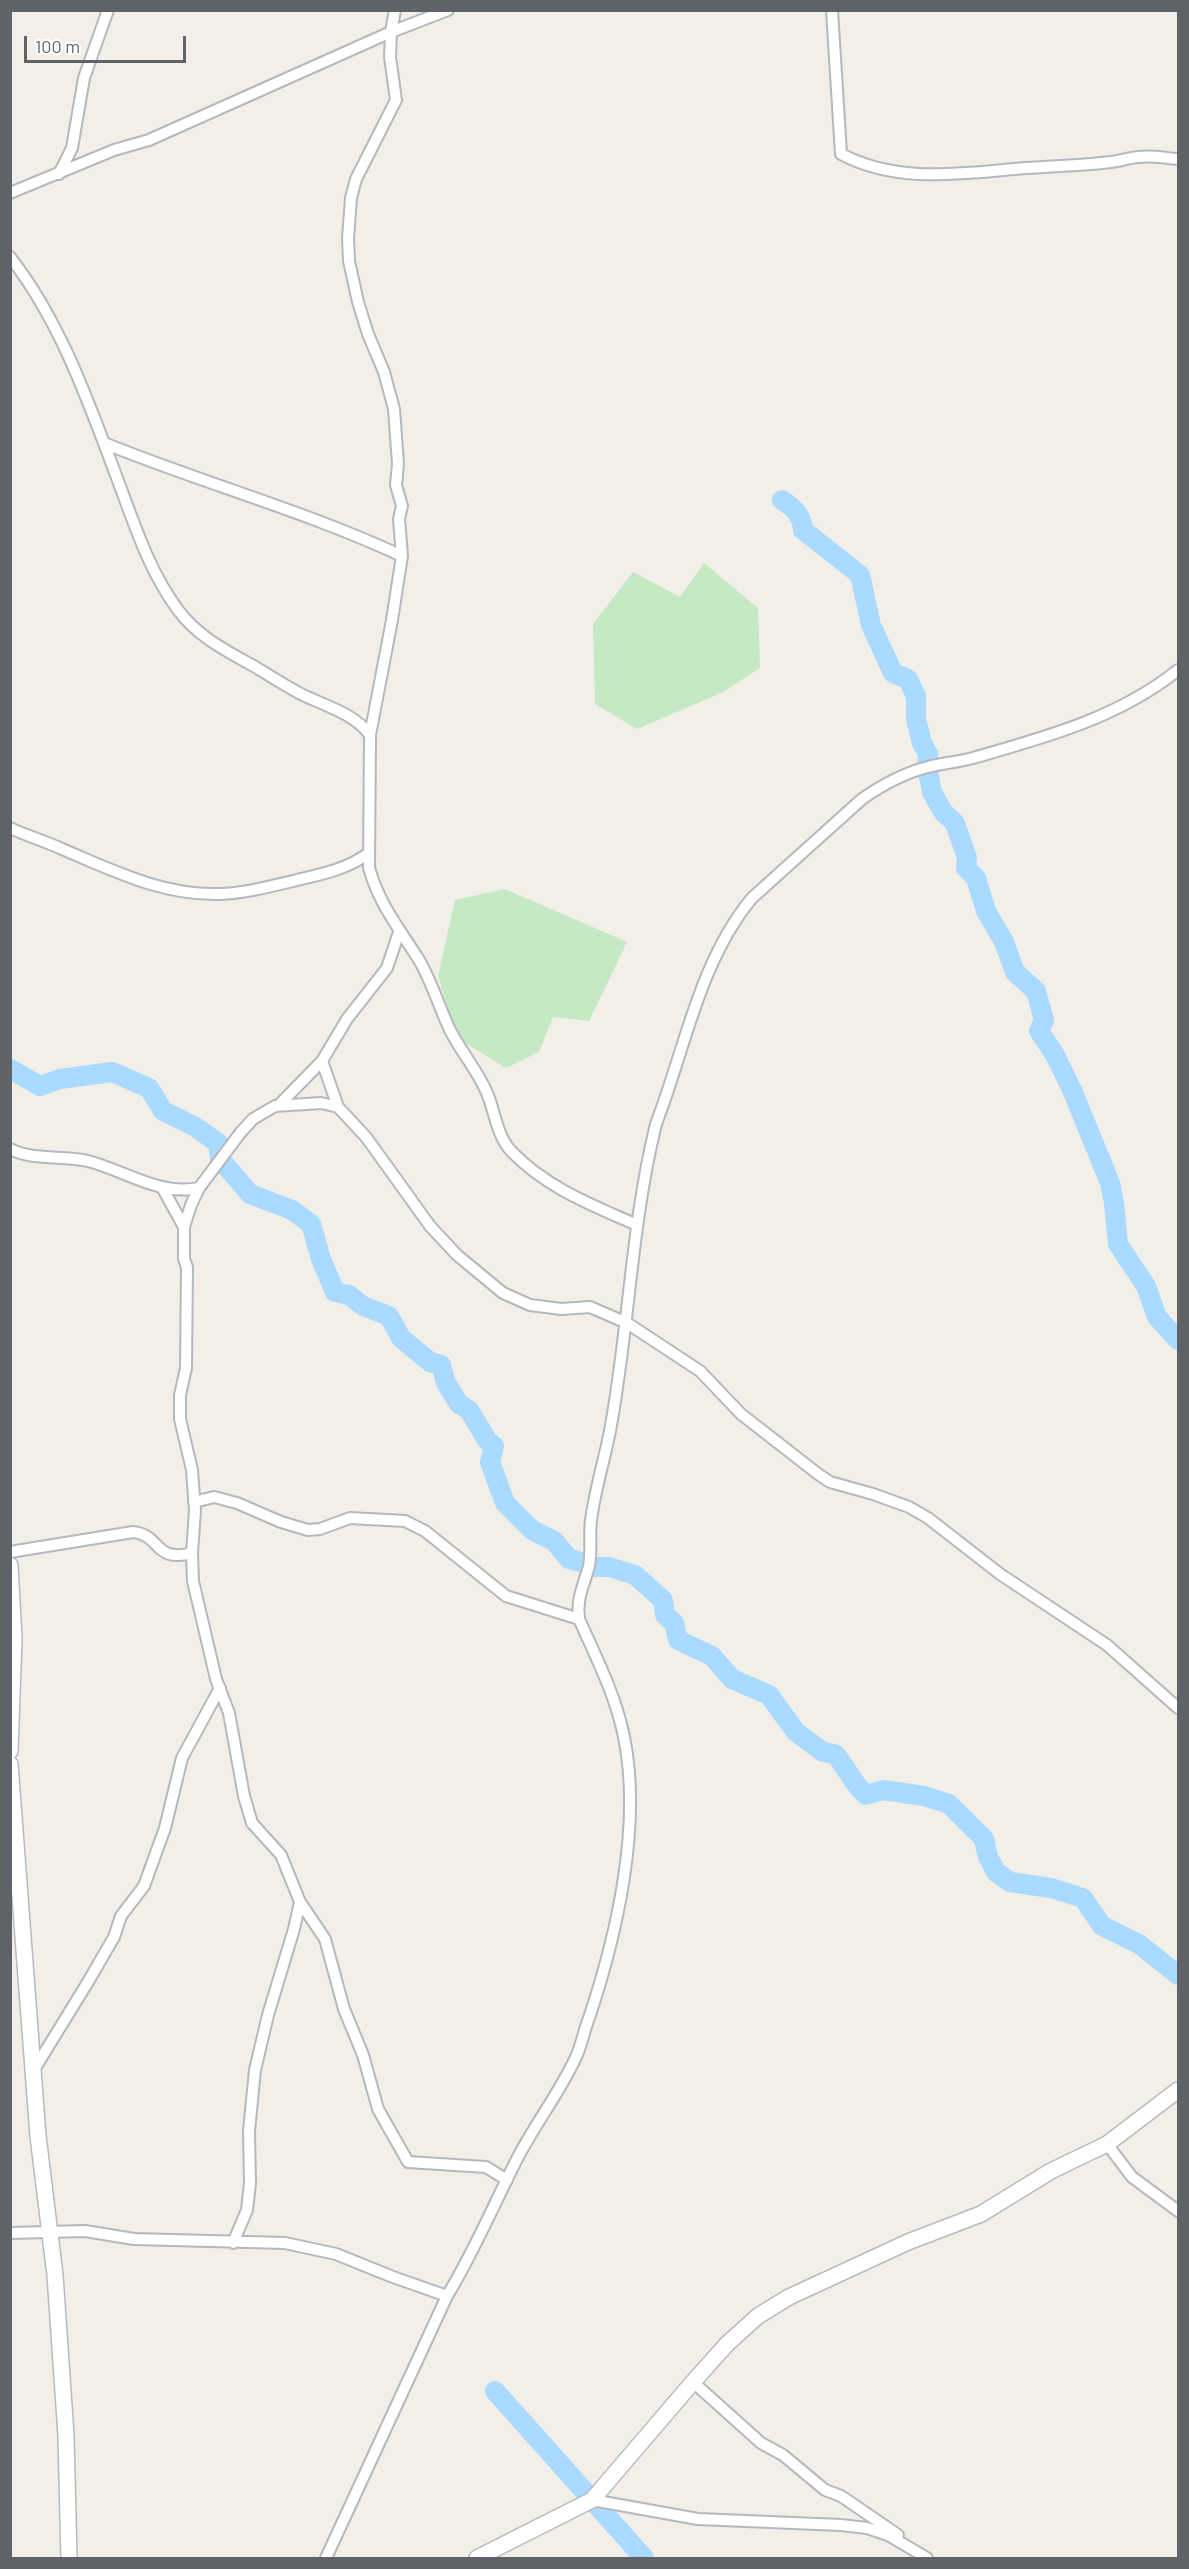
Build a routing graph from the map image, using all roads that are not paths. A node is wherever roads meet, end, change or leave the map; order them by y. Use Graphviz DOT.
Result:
graph roads {
  1 [pos="108,10"];
  2 [pos="395,10"];
  3 [pos="448,10"];
  4 [pos="832,10"];
  5 [pos="391,32"];
  6 [pos="1179,159"];
  7 [pos="59,174"];
  8 [pos="10,193"];
  9 [pos="10,258"];
  10 [pos="104,443"];
  11 [pos="402,556"];
  12 [pos="1179,670"];
  13 [pos="370,735"];
  14 [pos="10,828"];
  15 [pos="369,853"];
  16 [pos="399,932"];
  17 [pos="322,1061"];
  18 [pos="279,1106"];
  19 [pos="338,1107"];
  20 [pos="10,1149"];
  21 [pos="199,1188"];
  22 [pos="163,1189"];
  23 [pos="637,1225"];
  24 [pos="184,1227"];
  25 [pos="627,1323"];
  26 [pos="194,1502"];
  27 [pos="10,1552"];
  28 [pos="192,1553"];
  29 [pos="10,1565"];
  30 [pos="579,1619"];
  31 [pos="219,1688"];
  32 [pos="1179,1708"];
  33 [pos="11,1743"];
  34 [pos="10,1751"];
  35 [pos="10,1764"];
  36 [pos="300,1902"];
  37 [pos="17,1925"];
  38 [pos="35,2068"];
  39 [pos="1179,2091"];
  40 [pos="1107,2144"];
  41 [pos="507,2180"];
  42 [pos="1179,2211"];
  43 [pos="50,2232"];
  44 [pos="10,2233"];
  45 [pos="233,2243"];
  46 [pos="447,2296"];
  47 [pos="693,2382"];
  48 [pos="592,2500"];
  49 [pos="914,2549"];
  50 [pos="69,2559"];
  51 [pos="326,2559"];
  52 [pos="477,2559"];
  53 [pos="927,2559"];
  1 -- 7 [label="street"];
  2 -- 5 [label="street"];
  3 -- 5 [label="street"];
  4 -- 6 [label="street"];
  5 -- 7 [label="street"];
  5 -- 11 [label="street"];
  7 -- 8 [label="street"];
  9 -- 10 [label="street"];
  10 -- 11 [label="street"];
  10 -- 13 [label="street"];
  11 -- 13 [label="street"];
  12 -- 23 [label="street"];
  13 -- 15 [label="street"];
  14 -- 15 [label="street"];
  15 -- 16 [label="street"];
  16 -- 17 [label="street"];
  16 -- 23 [label="street"];
  17 -- 18 [label="street"];
  17 -- 19 [label="street"];
  18 -- 19 [label="street"];
  18 -- 21 [label="street"];
  19 -- 25 [label="street"];
  20 -- 22 [label="street"];
  21 -- 22 [label="street"];
  21 -- 24 [label="street"];
  22 -- 24 [label="street"];
  23 -- 25 [label="street"];
  24 -- 26 [label="street"];
  25 -- 30 [label="street"];
  25 -- 32 [label="street"];
  26 -- 28 [label="street"];
  26 -- 30 [label="street"];
  27 -- 28 [label="street"];
  28 -- 31 [label="street"];
  29 -- 33 [label="street"];
  30 -- 41 [label="street"];
  31 -- 36 [label="street"];
  31 -- 38 [label="street"];
  33 -- 34 [label="street"];
  35 -- 37 [label="street"];
  36 -- 41 [label="street"];
  36 -- 45 [label="street"];
  37 -- 38 [label="street"];
  38 -- 43 [label="street"];
  39 -- 40 [label="street"];
  40 -- 42 [label="street"];
  40 -- 47 [label="street"];
  41 -- 46 [label="street"];
  43 -- 44 [label="street"];
  43 -- 45 [label="street"];
  43 -- 50 [label="street"];
  45 -- 46 [label="street"];
  46 -- 51 [label="street"];
  47 -- 48 [label="street"];
  47 -- 49 [label="street"];
  48 -- 49 [label="street"];
  48 -- 52 [label="street"];
  49 -- 53 [label="street"];
}
